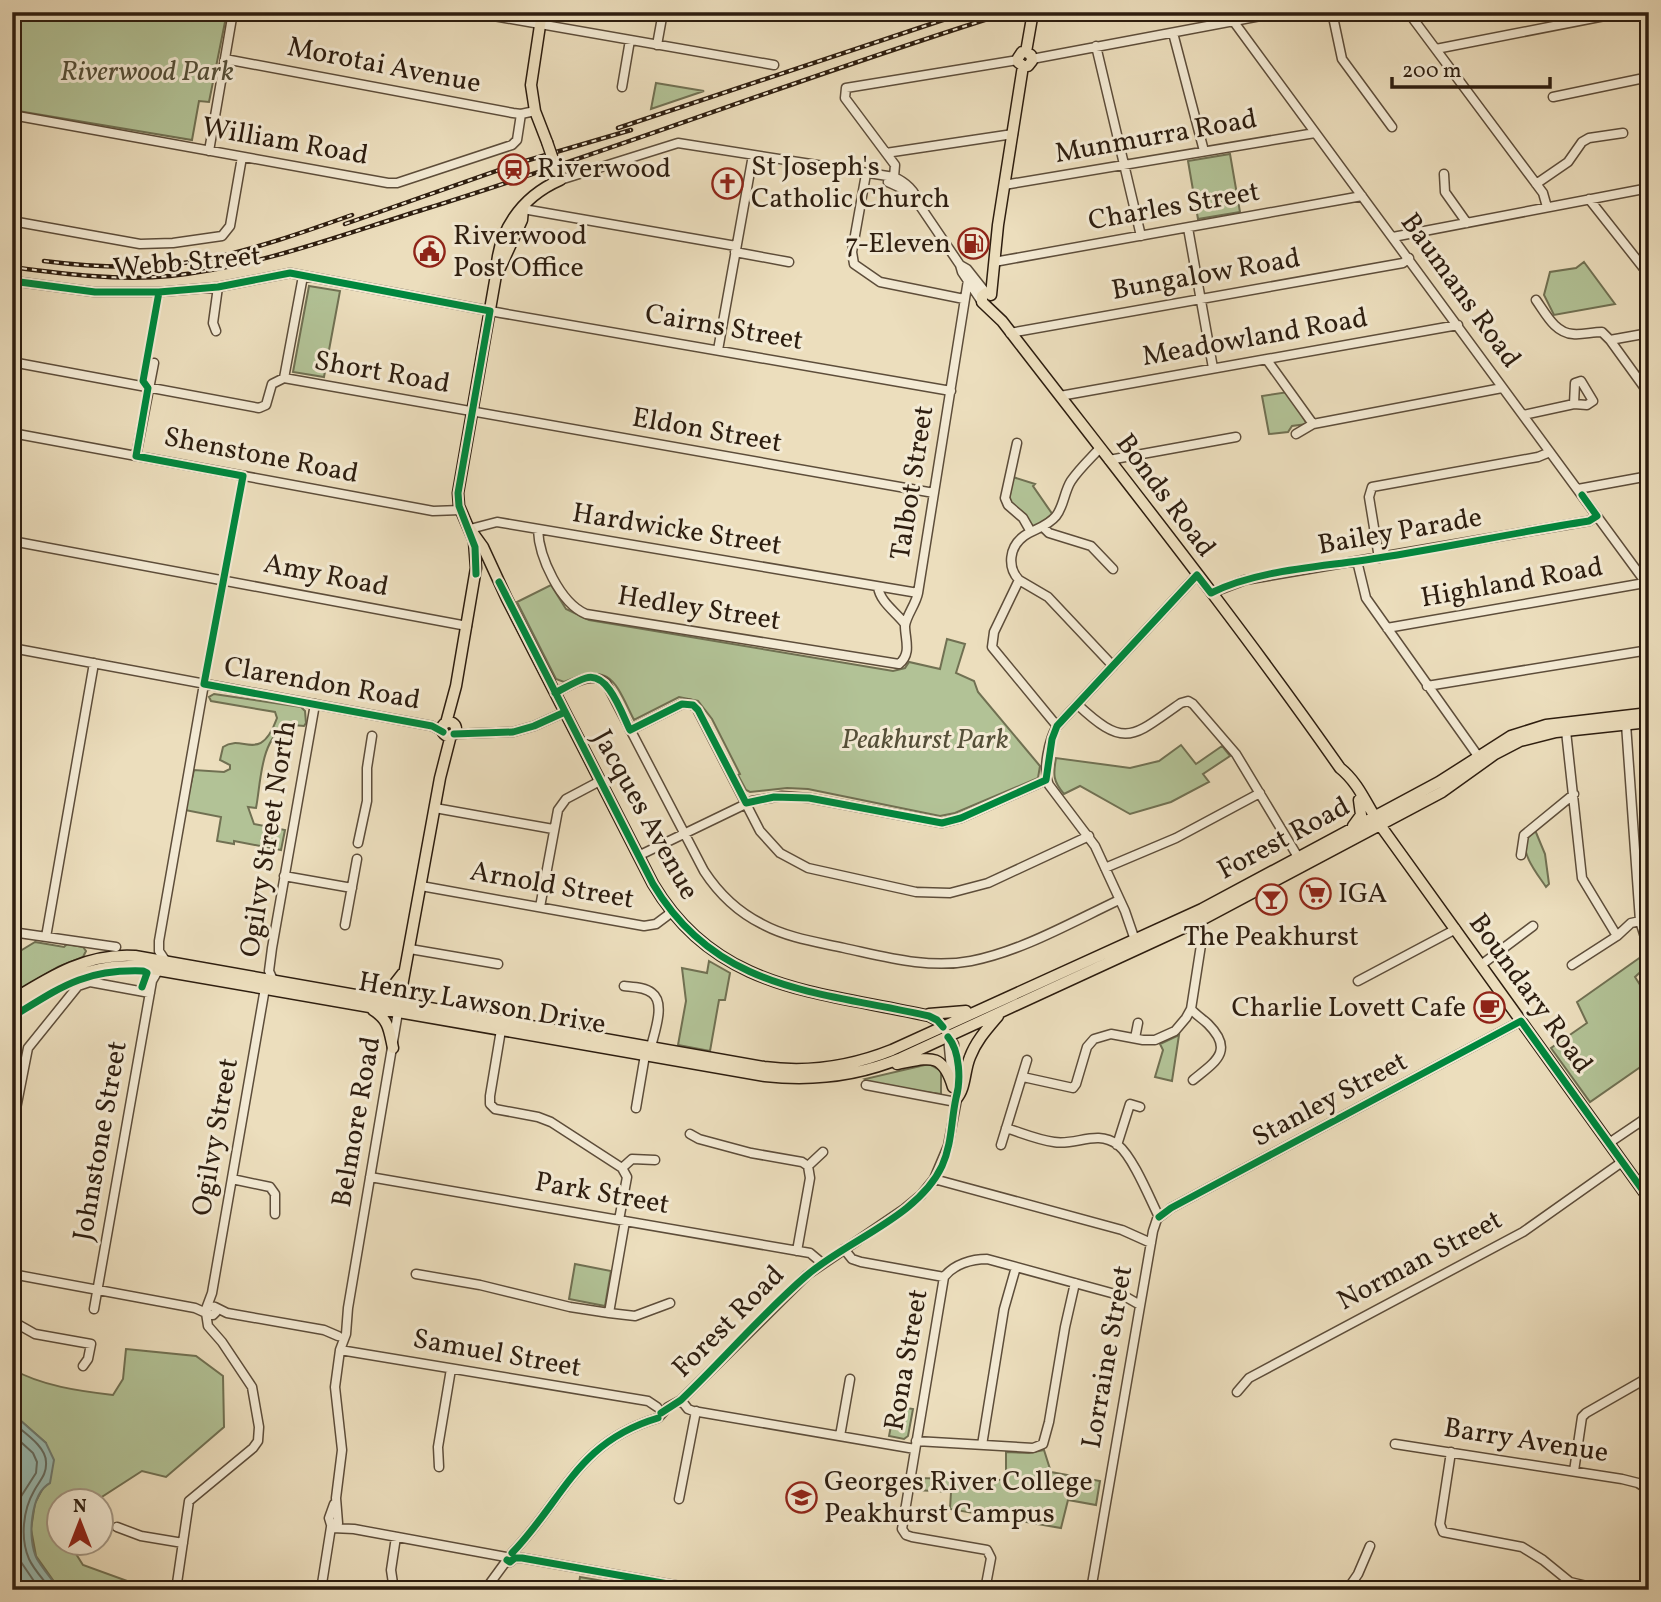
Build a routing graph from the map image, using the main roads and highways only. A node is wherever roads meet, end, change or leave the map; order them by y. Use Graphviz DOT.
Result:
graph roads {
  1 [pos="542,12"];
  2 [pos="1033,12"];
  3 [pos="470,529"];
  4 [pos="476,574"];
  5 [pos="499,582"];
  6 [pos="1649,713"];
  7 [pos="1649,722"];
  8 [pos="1362,800"];
  9 [pos="1399,804"];
  10 [pos="1377,821"];
  11 [pos="1348,831"];
  12 [pos="1191,919"];
  13 [pos="1136,944"];
  14 [pos="162,964"];
  15 [pos="407,964"];
  16 [pos="346,994"];
  17 [pos="12,1000"];
  18 [pos="399,1007"];
  19 [pos="987,1007"];
  20 [pos="369,1008"];
  21 [pos="12,1010"];
  22 [pos="1000,1013"];
  23 [pos="919,1014"];
  24 [pos="945,1032"];
  25 [pos="927,1034"];
  26 [pos="393,1048"];
  27 [pos="648,1051"];
  28 [pos="874,1068"];
  29 [pos="953,1087"];
  30 [pos="956,1100"];
  31 [pos="1649,1199"];
  1 -- 3 [label="main road, Belmore Road, bridge"];
  2 -- 8 [label="main road, Bonds Road"];
  3 -- 4 [label="main road, Belmore Road"];
  3 -- 5 [label="main road, Jacques Avenue"];
  4 -- 5 [label="main road"];
  4 -- 15 [label="main road, Belmore Road"];
  5 -- 23 [label="main road, Jacques Avenue"];
  6 -- 9 [label="main road, Forest Road"];
  7 -- 10 [label="main road, Forest Road"];
  8 -- 9 [label="main road"];
  8 -- 10 [label="main road, Bonds Road"];
  8 -- 11 [label="main road"];
  9 -- 10 [label="main road, Forest Road"];
  10 -- 11 [label="main road, Forest Road"];
  10 -- 12 [label="main road, Forest Road"];
  10 -- 31 [label="main road, Boundary Road"];
  11 -- 12 [label="main road, Forest Road"];
  12 -- 13 [label="main road, Forest Road"];
  13 -- 19 [label="main road, Forest Road"];
  13 -- 22 [label="main road, Forest Road"];
  14 -- 16 [label="main road, Henry Lawson Drive"];
  14 -- 17 [label="main road, Henry Lawson Drive"];
  14 -- 20 [label="main road, Henry Lawson Drive"];
  14 -- 21 [label="main road, Henry Lawson Drive"];
  15 -- 16 [label="main road"];
  15 -- 18 [label="main road, Belmore Road"];
  16 -- 18 [label="main road, Henry Lawson Drive"];
  18 -- 20 [label="main road, Henry Lawson Drive"];
  18 -- 27 [label="main road, Henry Lawson Drive"];
  18 -- 27 [label="main road, Henry Lawson Drive"];
  19 -- 23 [label="main road"];
  19 -- 24 [label="main road, Forest Road"];
  20 -- 26 [label="main road"];
  22 -- 24 [label="main road, Forest Road"];
  22 -- 30 [label="main road"];
  23 -- 24 [label="main road, Jacques Avenue"];
  23 -- 25 [label="main road"];
  24 -- 25 [label="main road, Henry Lawson Drive"];
  24 -- 28 [label="main road, Henry Lawson Drive"];
  25 -- 27 [label="main road, Henry Lawson Drive"];
  27 -- 28 [label="main road, Henry Lawson Drive"];
  28 -- 29 [label="main road"];
}
